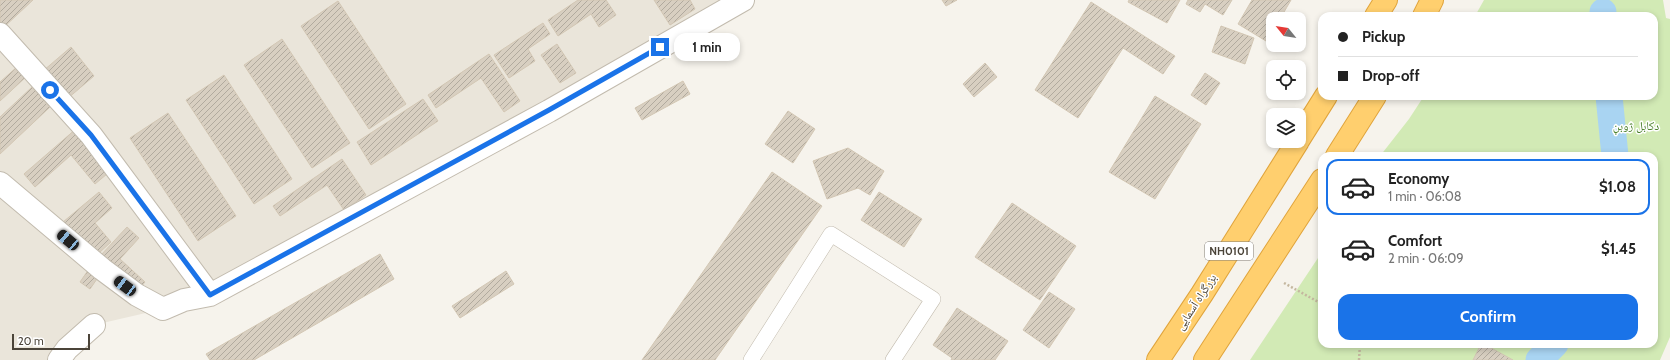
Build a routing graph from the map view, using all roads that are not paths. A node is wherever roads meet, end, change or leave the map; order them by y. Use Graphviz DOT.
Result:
graph roads {
  1 [pos="743,0"];
  2 [pos="1386,0"];
  3 [pos="1432,0"];
  4 [pos="1378,12"];
  5 [pos="1426,12"];
  6 [pos="0,34"];
  7 [pos="1323,100"];
  8 [pos="1372,100"];
  9 [pos="1306,127"];
  10 [pos="1293,148"];
  11 [pos="1340,152"];
  12 [pos="0,183"];
  13 [pos="1318,186"];
  14 [pos="210,295"];
  15 [pos="94,325"];
  16 [pos="59,360"];
  17 [pos="751,360"];
  18 [pos="893,360"];
  19 [pos="1158,360"];
  20 [pos="1205,360"];
  1 -- 14 [label="street"];
  2 -- 4 [label="highway"];
  3 -- 5 [label="highway"];
  6 -- 14 [label="street"];
  7 -- 9 [label="highway, بزرگراه آسمایی / NH0101"];
  8 -- 11 [label="highway"];
  10 -- 19 [label="highway, بزرگراه آسمایی / NH0101"];
  12 -- 14 [label="street"];
  13 -- 20 [label="highway, NH0101"];
  15 -- 16 [label="street"];
  17 -- 18 [label="lane"];
}
